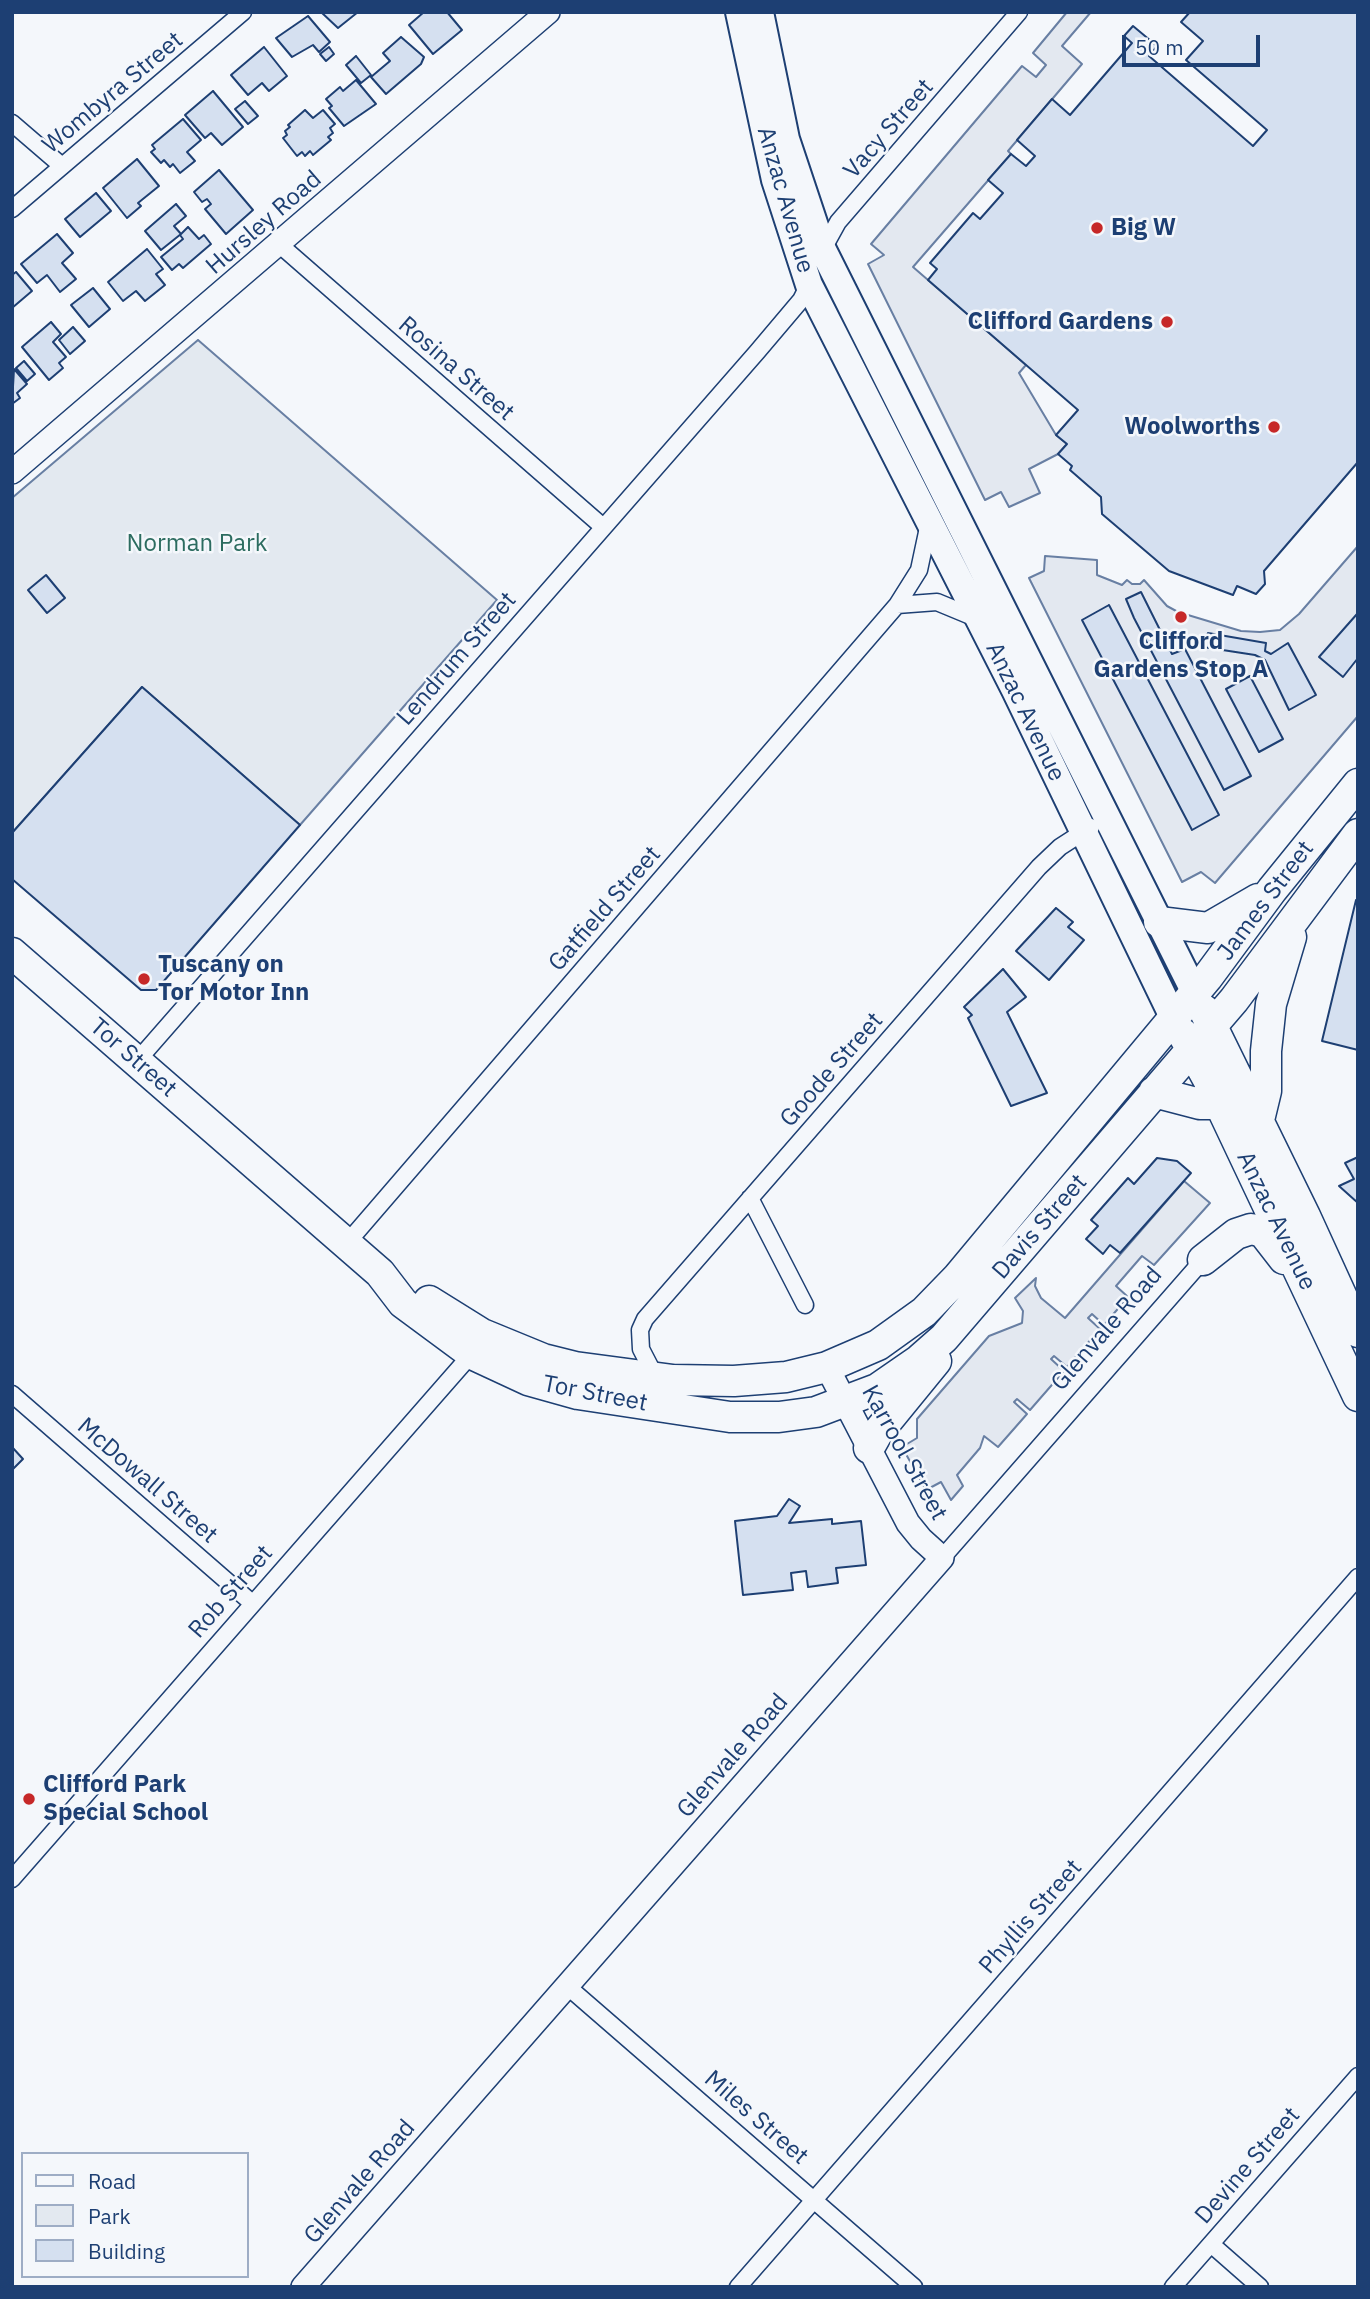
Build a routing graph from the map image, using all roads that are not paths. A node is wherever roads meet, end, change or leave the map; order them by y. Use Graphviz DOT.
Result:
graph roads {
  1 [pos="243,12"];
  2 [pos="548,12"];
  3 [pos="739,12"];
  4 [pos="760,12"];
  5 [pos="1019,12"];
  6 [pos="12,123"];
  7 [pos="62,166"];
  8 [pos="12,209"];
  9 [pos="280,245"];
  10 [pos="822,250"];
  11 [pos="809,285"];
  12 [pos="12,472"];
  13 [pos="929,523"];
  14 [pos="602,527"];
  15 [pos="897,605"];
  16 [pos="978,619"];
  17 [pos="1358,783"];
  18 [pos="1108,817"];
  19 [pos="1084,831"];
  20 [pos="1358,834"];
  21 [pos="1272,890"];
  22 [pos="1297,916"];
  23 [pos="1159,922"];
  24 [pos="12,953"];
  25 [pos="1195,993"];
  26 [pos="1174,1019"];
  27 [pos="1212,1025"];
  28 [pos="1192,1048"];
  29 [pos="137,1061"];
  30 [pos="1154,1092"];
  31 [pos="1220,1104"];
  32 [pos="1258,1120"];
  33 [pos="750,1198"];
  34 [pos="347,1243"];
  35 [pos="1203,1260"];
  36 [pos="1312,1295"];
  37 [pos="806,1306"];
  38 [pos="1358,1332"];
  39 [pos="944,1338"];
  40 [pos="479,1345"];
  41 [pos="827,1367"];
  42 [pos="656,1378"];
  43 [pos="12,1394"];
  44 [pos="1358,1396"];
  45 [pos="846,1402"];
  46 [pos="869,1448"];
  47 [pos="942,1558"];
  48 [pos="1358,1577"];
  49 [pos="252,1603"];
  50 [pos="12,1879"];
  51 [pos="567,1986"];
  52 [pos="1358,2076"];
  53 [pos="815,2199"];
  54 [pos="1211,2244"];
  55 [pos="303,2287"];
  56 [pos="738,2287"];
  57 [pos="914,2287"];
  58 [pos="1173,2287"];
  59 [pos="1260,2287"];
  1 -- 7 [label="street, Wombyra Street"];
  2 -- 9 [label="street, Hursley Road"];
  3 -- 11 [label="main road, Anzac Avenue"];
  4 -- 10 [label="main road, Anzac Avenue"];
  5 -- 10 [label="street, Vacy Street"];
  6 -- 7 [label="street"];
  7 -- 8 [label="street, Wombyra Street"];
  9 -- 12 [label="street, Hursley Road"];
  9 -- 14 [label="street, Rosina Street"];
  10 -- 11 [label="street, Vacy Street"];
  10 -- 18 [label="main road, Anzac Avenue"];
  11 -- 13 [label="main road, Anzac Avenue"];
  11 -- 14 [label="street, Lendrum Street"];
  13 -- 15 [label="street, Gatfield Street"];
  13 -- 16 [label="main road, Anzac Avenue"];
  14 -- 29 [label="street, Lendrum Street"];
  15 -- 16 [label="street"];
  15 -- 34 [label="street, Gatfield Street"];
  16 -- 19 [label="main road, Anzac Avenue"];
  17 -- 21 [label="highway, James Street"];
  18 -- 19 [label="street, Goode Street"];
  18 -- 23 [label="main road, Anzac Avenue"];
  19 -- 26 [label="main road, Anzac Avenue"];
  19 -- 33 [label="street, Goode Street"];
  20 -- 22 [label="highway, James Street"];
  21 -- 23 [label="highway"];
  21 -- 25 [label="highway, James Street"];
  22 -- 27 [label="highway, James Street"];
  22 -- 32 [label="highway"];
  23 -- 25 [label="main road, Anzac Avenue"];
  24 -- 29 [label="highway, Tor Street"];
  25 -- 26 [label="highway, James Street"];
  25 -- 27 [label="highway, Anzac Avenue"];
  26 -- 28 [label="highway, Anzac Avenue"];
  26 -- 41 [label="highway, Davis Street"];
  27 -- 28 [label="highway, Davis Street"];
  27 -- 32 [label="highway, Anzac Avenue"];
  28 -- 30 [label="highway, Davis Street"];
  28 -- 31 [label="highway, Anzac Avenue"];
  29 -- 34 [label="highway, Tor Street"];
  30 -- 31 [label="highway"];
  30 -- 39 [label="highway, Davis Street"];
  31 -- 36 [label="highway, Anzac Avenue"];
  32 -- 38 [label="highway, Anzac Avenue"];
  33 -- 37 [label="street"];
  33 -- 42 [label="street, Goode Street"];
  34 -- 40 [label="highway, Tor Street"];
  35 -- 36 [label="highway"];
  35 -- 47 [label="street, Glenvale Road"];
  36 -- 44 [label="highway, Anzac Avenue"];
  39 -- 45 [label="highway, Davis Street"];
  39 -- 46 [label="highway"];
  40 -- 42 [label="highway, Tor Street"];
  40 -- 45 [label="highway, Tor Street"];
  40 -- 49 [label="street, Rob Street"];
  41 -- 42 [label="highway, Tor Street"];
  41 -- 45 [label="street, Karrool Street"];
  43 -- 49 [label="street, McDowall Street"];
  45 -- 46 [label="street, Karrool Street"];
  46 -- 47 [label="street, Karrool Street"];
  47 -- 51 [label="street, Glenvale Road"];
  48 -- 53 [label="street, Phyllis Street"];
  49 -- 50 [label="street, Rob Street"];
  51 -- 53 [label="street, Miles Street"];
  51 -- 55 [label="street, Glenvale Road"];
  52 -- 54 [label="street, Devine Street"];
  53 -- 56 [label="street, Phyllis Street"];
  53 -- 57 [label="street, Miles Street"];
  54 -- 58 [label="street, Devine Street"];
  54 -- 59 [label="street"];
}
